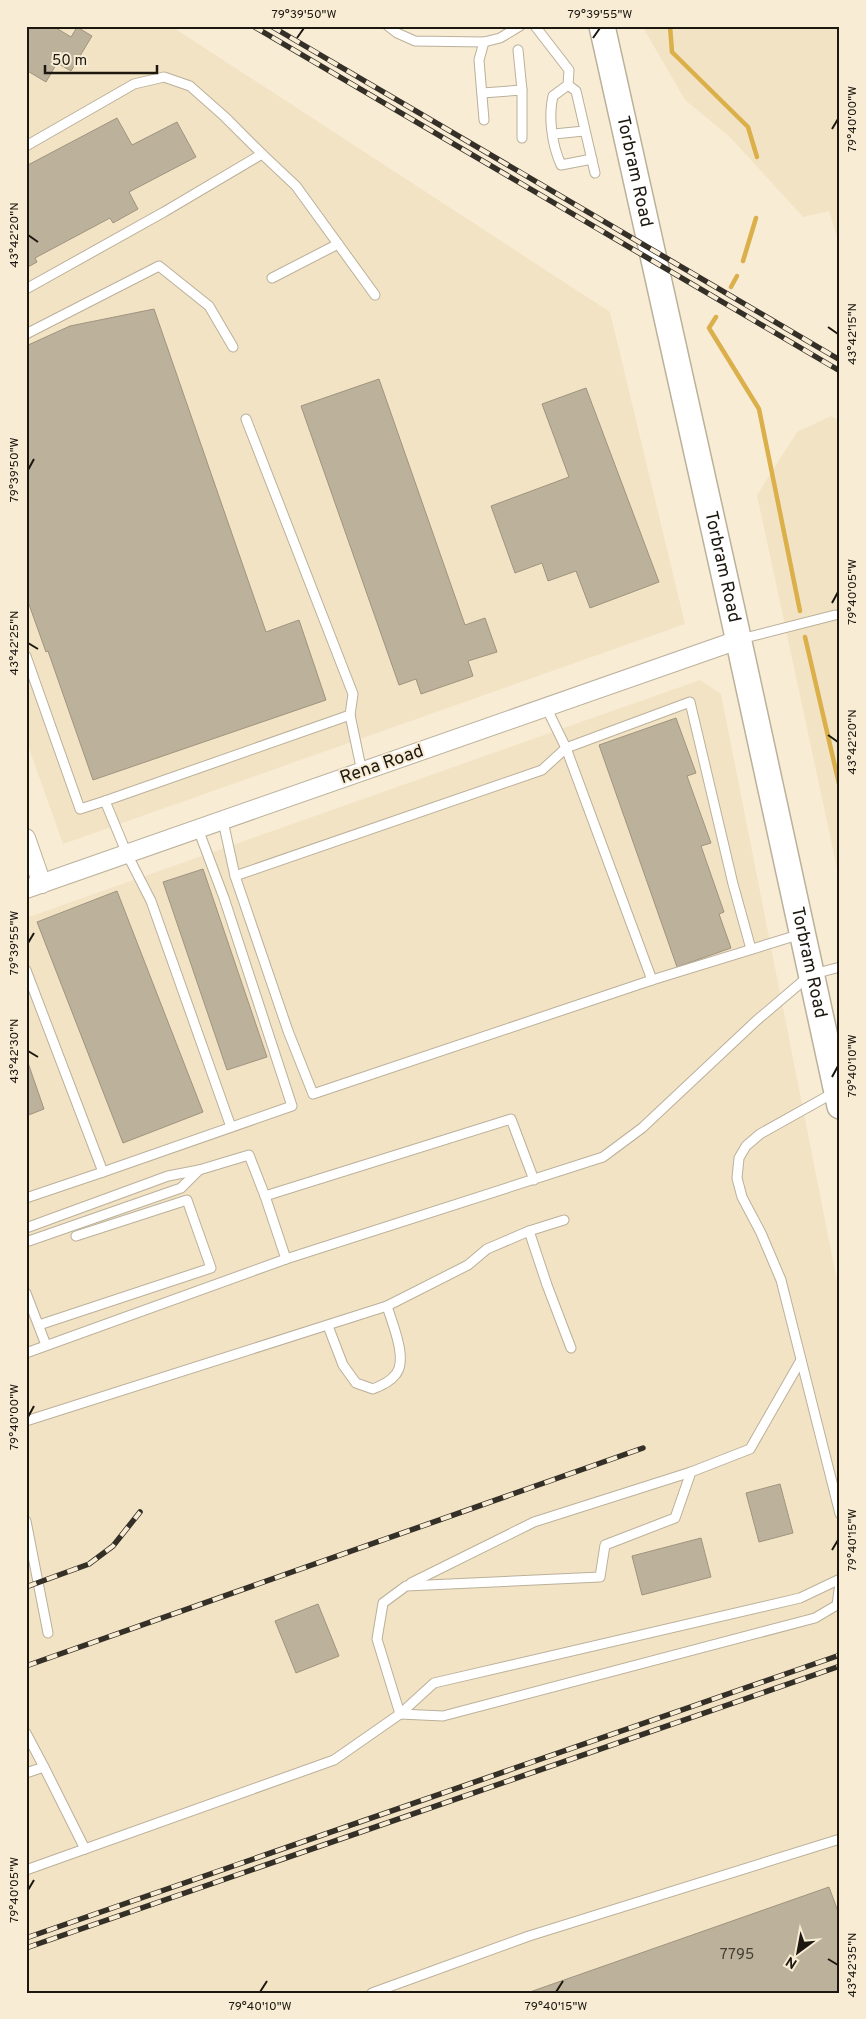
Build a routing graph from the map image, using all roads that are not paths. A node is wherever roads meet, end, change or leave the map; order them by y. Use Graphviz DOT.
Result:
graph roads {
  1 [pos="388,26"];
  2 [pos="520,26"];
  3 [pos="535,26"];
  4 [pos="602,26"];
  5 [pos="484,42"];
  6 [pos="518,50"];
  7 [pos="568,85"];
  8 [pos="522,90"];
  9 [pos="482,93"];
  10 [pos="484,120"];
  11 [pos="584,131"];
  12 [pos="554,134"];
  13 [pos="522,138"];
  14 [pos="26,146"];
  15 [pos="262,154"];
  16 [pos="592,159"];
  17 [pos="595,173"];
  18 [pos="338,244"];
  19 [pos="272,278"];
  20 [pos="26,289"];
  21 [pos="375,295"];
  22 [pos="26,334"];
  23 [pos="234,347"];
  24 [pos="246,419"];
  25 [pos="835,615"];
  26 [pos="738,640"];
  27 [pos="26,656"];
  28 [pos="546,707"];
  29 [pos="350,715"];
  30 [pos="566,748"];
  31 [pos="362,772"];
  32 [pos="104,801"];
  33 [pos="223,821"];
  34 [pos="198,830"];
  35 [pos="26,838"];
  36 [pos="127,854"];
  37 [pos="235,876"];
  38 [pos="34,887"];
  39 [pos="801,934"];
  40 [pos="751,949"];
  41 [pos="840,967"];
  42 [pos="26,970"];
  43 [pos="810,975"];
  44 [pos="652,980"];
  45 [pos="839,1096"];
  46 [pos="231,1127"];
  47 [pos="199,1170"];
  48 [pos="103,1172"];
  49 [pos="534,1180"];
  50 [pos="265,1196"];
  51 [pos="26,1198"];
  52 [pos="564,1220"];
  53 [pos="26,1228"];
  54 [pos="529,1231"];
  55 [pos="76,1236"];
  56 [pos="26,1242"];
  57 [pos="286,1259"];
  58 [pos="26,1293"];
  59 [pos="386,1306"];
  60 [pos="39,1325"];
  61 [pos="328,1326"];
  62 [pos="46,1345"];
  63 [pos="571,1348"];
  64 [pos="26,1353"];
  65 [pos="800,1360"];
  66 [pos="26,1421"];
  67 [pos="691,1472"];
  68 [pos="840,1514"];
  69 [pos="26,1521"];
  70 [pos="840,1581"];
  71 [pos="406,1586"];
  72 [pos="48,1633"];
  73 [pos="400,1714"];
  74 [pos="26,1733"];
  75 [pos="44,1767"];
  76 [pos="26,1773"];
  77 [pos="840,1840"];
  78 [pos="84,1849"];
  79 [pos="26,1870"];
  80 [pos="372,1993"];
  1 -- 5 [label="lane"];
  2 -- 5 [label="lane"];
  3 -- 7 [label="lane"];
  4 -- 26 [label="main road, Torbram Road"];
  5 -- 9 [label="lane"];
  6 -- 8 [label="lane"];
  7 -- 11 [label="lane"];
  7 -- 12 [label="lane"];
  8 -- 9 [label="lane"];
  8 -- 13 [label="lane"];
  9 -- 10 [label="lane"];
  11 -- 12 [label="lane"];
  11 -- 16 [label="lane"];
  12 -- 16 [label="lane"];
  14 -- 15 [label="lane"];
  15 -- 18 [label="lane"];
  15 -- 20 [label="lane"];
  16 -- 17 [label="lane"];
  18 -- 19 [label="lane"];
  18 -- 21 [label="lane"];
  22 -- 23 [label="lane"];
  24 -- 29 [label="lane"];
  25 -- 26 [label="lane"];
  26 -- 28 [label="street, Rena Road"];
  26 -- 39 [label="main road, Torbram Road"];
  27 -- 32 [label="lane"];
  28 -- 30 [label="lane"];
  28 -- 31 [label="street, Rena Road"];
  29 -- 31 [label="lane"];
  29 -- 32 [label="lane"];
  30 -- 37 [label="lane"];
  30 -- 40 [label="lane"];
  30 -- 44 [label="lane"];
  31 -- 33 [label="street, Rena Road"];
  32 -- 36 [label="lane"];
  33 -- 34 [label="street, Rena Road"];
  33 -- 37 [label="lane"];
  34 -- 36 [label="street, Rena Road"];
  34 -- 46 [label="lane"];
  35 -- 38 [label="street"];
  36 -- 38 [label="street, Rena Road"];
  36 -- 46 [label="lane"];
  37 -- 44 [label="lane"];
  39 -- 40 [label="lane"];
  39 -- 43 [label="main road, Torbram Road"];
  40 -- 44 [label="lane"];
  41 -- 43 [label="lane"];
  42 -- 48 [label="lane"];
  43 -- 45 [label="main road, Torbram Road"];
  43 -- 49 [label="lane"];
  45 -- 65 [label="lane"];
  46 -- 48 [label="lane"];
  47 -- 50 [label="lane"];
  47 -- 53 [label="lane"];
  47 -- 56 [label="lane"];
  48 -- 51 [label="lane"];
  49 -- 50 [label="lane"];
  49 -- 57 [label="lane"];
  50 -- 57 [label="lane"];
  52 -- 54 [label="lane"];
  54 -- 59 [label="lane"];
  54 -- 63 [label="lane"];
  55 -- 60 [label="lane"];
  57 -- 62 [label="lane"];
  58 -- 60 [label="lane"];
  59 -- 61 [label="lane"];
  59 -- 61 [label="lane"];
  60 -- 62 [label="lane"];
  61 -- 66 [label="lane"];
  62 -- 64 [label="lane"];
  65 -- 67 [label="lane"];
  65 -- 68 [label="lane"];
  67 -- 71 [label="lane"];
  67 -- 71 [label="lane"];
  69 -- 72 [label="lane"];
  70 -- 73 [label="lane"];
  70 -- 73 [label="lane"];
  71 -- 73 [label="lane"];
  73 -- 78 [label="lane"];
  74 -- 75 [label="lane"];
  75 -- 76 [label="lane"];
  75 -- 78 [label="lane"];
  77 -- 80 [label="lane"];
  78 -- 79 [label="lane"];
}
